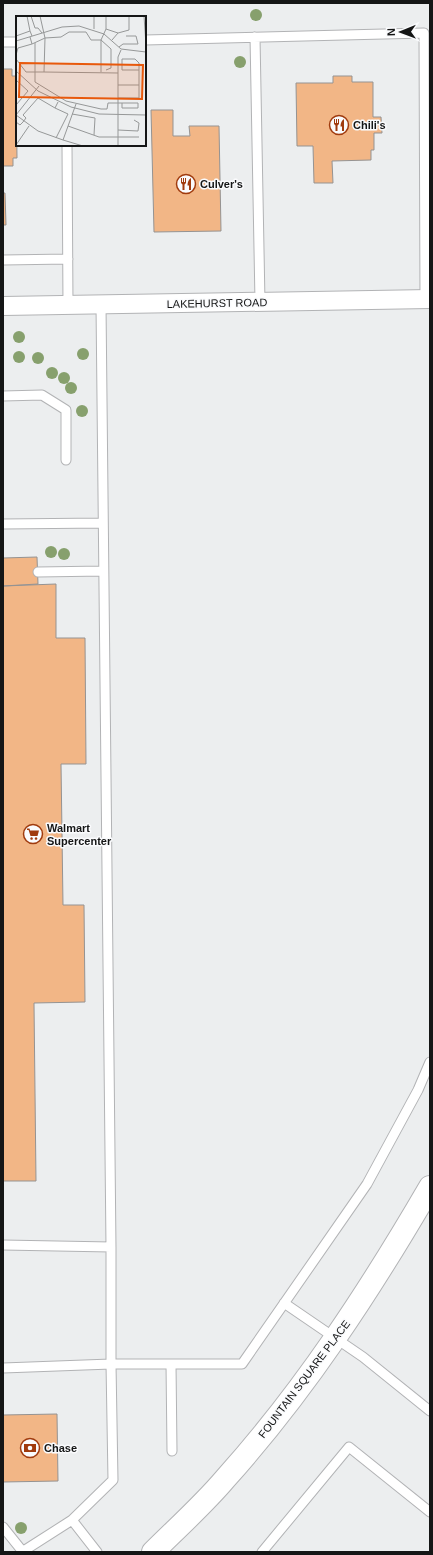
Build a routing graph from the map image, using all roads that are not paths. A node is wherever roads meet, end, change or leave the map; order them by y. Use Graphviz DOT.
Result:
graph roads {
  1 [pos="255,37"];
  2 [pos="146,40"];
  3 [pos="3,42"];
  4 [pos="16,42"];
  5 [pos="67,146"];
  6 [pos="68,259"];
  7 [pos="3,260"];
  8 [pos="427,299"];
  9 [pos="260,302"];
  10 [pos="68,305"];
  11 [pos="101,305"];
  12 [pos="3,306"];
  13 [pos="3,396"];
  14 [pos="66,460"];
  15 [pos="103,523"];
  16 [pos="3,524"];
  17 [pos="104,571"];
  18 [pos="38,572"];
  19 [pos="430,1062"];
  20 [pos="430,1187"];
  21 [pos="3,1245"];
  22 [pos="111,1247"];
  23 [pos="284,1303"];
  24 [pos="335,1338"];
  25 [pos="111,1364"];
  26 [pos="171,1364"];
  27 [pos="3,1368"];
  28 [pos="430,1411"];
  29 [pos="172,1451"];
  30 [pos="430,1512"];
  31 [pos="72,1520"];
  32 [pos="3,1527"];
  33 [pos="22,1552"];
  34 [pos="97,1552"];
  35 [pos="152,1552"];
  36 [pos="262,1552"];
  1 -- 2 [label="lane"];
  1 -- 8 [label="lane"];
  1 -- 9 [label="lane"];
  3 -- 4 [label="lane"];
  5 -- 6 [label="lane"];
  6 -- 7 [label="lane"];
  6 -- 10 [label="lane"];
  8 -- 9 [label="street, LAKEHURST ROAD"];
  9 -- 11 [label="street, LAKEHURST ROAD"];
  10 -- 11 [label="street, LAKEHURST ROAD"];
  10 -- 12 [label="street, LAKEHURST ROAD"];
  11 -- 15 [label="lane"];
  13 -- 14 [label="lane"];
  15 -- 16 [label="lane"];
  15 -- 17 [label="lane"];
  17 -- 18 [label="lane"];
  17 -- 22 [label="lane"];
  19 -- 23 [label="lane"];
  20 -- 24 [label="street, FOUNTAIN SQUARE PLACE"];
  21 -- 22 [label="lane"];
  22 -- 25 [label="lane"];
  23 -- 24 [label="lane"];
  23 -- 26 [label="lane"];
  24 -- 28 [label="lane"];
  24 -- 35 [label="street, FOUNTAIN SQUARE PLACE"];
  25 -- 26 [label="lane"];
  25 -- 27 [label="lane"];
  25 -- 31 [label="lane"];
  26 -- 29 [label="lane"];
  30 -- 36 [label="lane"];
  31 -- 33 [label="lane"];
  31 -- 34 [label="lane"];
  32 -- 33 [label="lane"];
}
